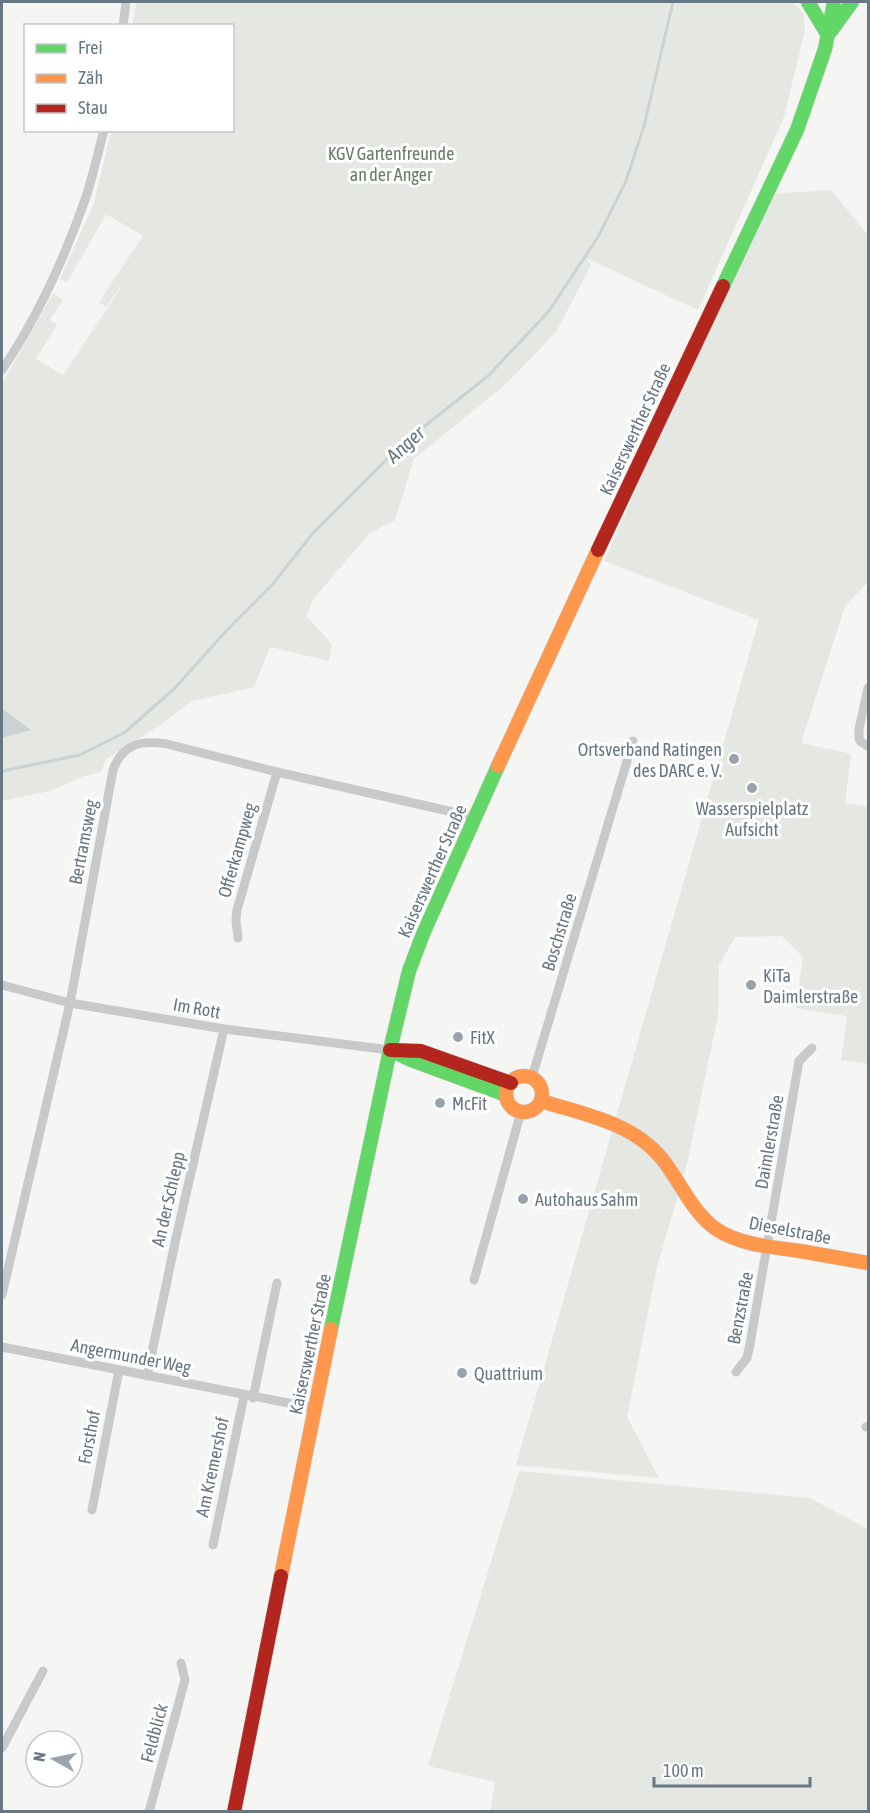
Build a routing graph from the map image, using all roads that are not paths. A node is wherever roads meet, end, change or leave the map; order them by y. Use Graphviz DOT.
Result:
graph roads {
  1 [pos="126,2"];
  2 [pos="808,2"];
  3 [pos="834,2"];
  4 [pos="852,2"];
  5 [pos="123,24"];
  6 [pos="828,35"];
  7 [pos="103,132"];
  8 [pos="2,370"];
  9 [pos="868,688"];
  10 [pos="633,741"];
  11 [pos="868,746"];
  12 [pos="277,772"];
  13 [pos="476,817"];
  14 [pos="238,938"];
  15 [pos="2,985"];
  16 [pos="70,1003"];
  17 [pos="224,1029"];
  18 [pos="812,1048"];
  19 [pos="390,1050"];
  20 [pos="532,1077"];
  21 [pos="508,1089"];
  22 [pos="541,1101"];
  23 [pos="521,1112"];
  24 [pos="768,1246"];
  25 [pos="868,1263"];
  26 [pos="474,1280"];
  27 [pos="277,1283"];
  28 [pos="2,1295"];
  29 [pos="2,1347"];
  30 [pos="118,1370"];
  31 [pos="736,1372"];
  32 [pos="147,1376"];
  33 [pos="248,1397"];
  34 [pos="314,1408"];
  35 [pos="92,1510"];
  36 [pos="213,1545"];
  37 [pos="181,1663"];
  38 [pos="44,1671"];
  39 [pos="2,1748"];
  40 [pos="149,1812"];
  41 [pos="234,1812"];
  1 -- 5 [label="street"];
  2 -- 6 [label="main road"];
  3 -- 6 [label="main road, Kaiserswerther Straße"];
  4 -- 6 [label="main road"];
  6 -- 13 [label="main road, Kaiserswerther Straße"];
  7 -- 8 [label="street"];
  9 -- 11 [label="street"];
  10 -- 20 [label="street, Boschstraße"];
  12 -- 13 [label="street, Bertramsweg"];
  12 -- 14 [label="street, Offerkampweg"];
  12 -- 16 [label="street, Bertramsweg"];
  13 -- 19 [label="main road, Kaiserswerther Straße"];
  15 -- 16 [label="street, Im Rott"];
  16 -- 17 [label="street, Im Rott"];
  16 -- 28 [label="street, Bertramsweg"];
  17 -- 19 [label="street, Im Rott"];
  17 -- 32 [label="street, An der Schlepp"];
  18 -- 24 [label="street, Daimlerstraße"];
  19 -- 21 [label="main road"];
  19 -- 34 [label="main road, Kaiserswerther Straße"];
  20 -- 21 [label="main road"];
  20 -- 22 [label="main road"];
  21 -- 23 [label="main road"];
  22 -- 23 [label="main road"];
  22 -- 24 [label="main road, Dieselstraße"];
  23 -- 26 [label="street"];
  24 -- 25 [label="main road, Dieselstraße"];
  24 -- 31 [label="street, Benzstraße"];
  27 -- 33 [label="street"];
  29 -- 30 [label="street, Angermunder Weg"];
  30 -- 32 [label="street, Angermunder Weg"];
  30 -- 35 [label="street, Forsthof"];
  32 -- 33 [label="street, Angermunder Weg"];
  33 -- 34 [label="street, Angermunder Weg"];
  33 -- 36 [label="street, Am Kremershof"];
  34 -- 41 [label="main road, Kaiserswerther Straße"];
  37 -- 40 [label="street, Feldblick"];
  38 -- 39 [label="street"];
}
